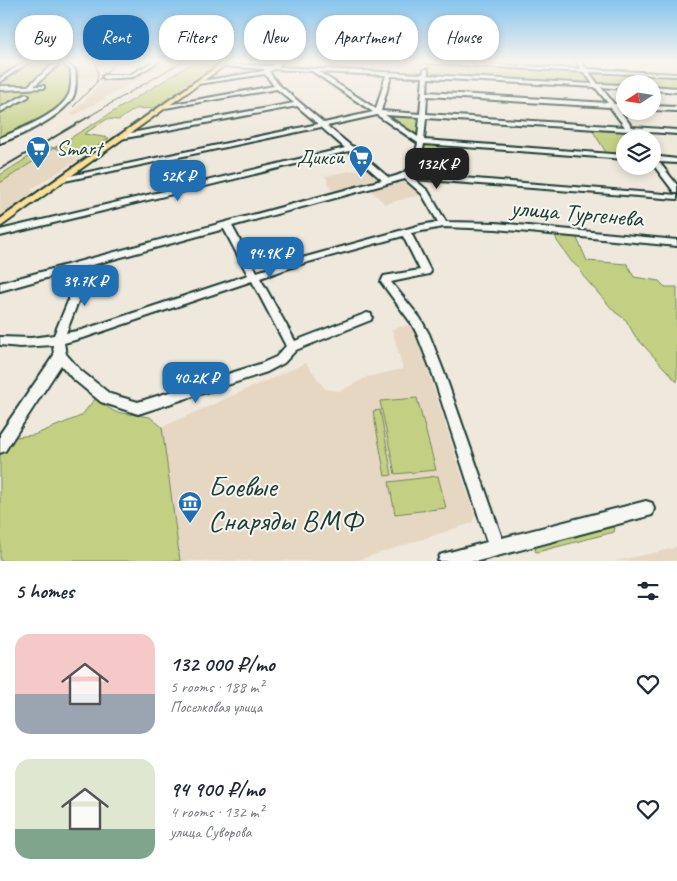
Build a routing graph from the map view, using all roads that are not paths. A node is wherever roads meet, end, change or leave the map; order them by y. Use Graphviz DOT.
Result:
graph roads {
  1 [pos="39,87"];
  2 [pos="73,87"];
  3 [pos="191,87"];
  4 [pos="278,87"];
  5 [pos="279,87"];
  6 [pos="339,87"];
  7 [pos="385,87"];
  8 [pos="425,87"];
  9 [pos="599,87"];
  10 [pos="0,88"];
  11 [pos="28,88"];
  12 [pos="661,89"];
  13 [pos="677,90"];
  14 [pos="425,94"];
  15 [pos="26,96"];
  16 [pos="64,98"];
  17 [pos="298,104"];
  18 [pos="612,105"];
  19 [pos="616,105"];
  20 [pos="165,106"];
  21 [pos="661,108"];
  22 [pos="677,109"];
  23 [pos="0,110"];
  24 [pos="377,113"];
  25 [pos="423,116"];
  26 [pos="323,124"];
  27 [pos="630,129"];
  28 [pos="677,132"];
  29 [pos="120,137"];
  30 [pos="0,140"];
  31 [pos="421,142"];
  32 [pos="352,148"];
  33 [pos="616,156"];
  34 [pos="661,160"];
  35 [pos="677,161"];
  36 [pos="661,169"];
  37 [pos="406,176"];
  38 [pos="60,180"];
  39 [pos="388,181"];
  40 [pos="677,190"];
  41 [pos="677,197"];
  42 [pos="0,224"];
  43 [pos="226,224"];
  44 [pos="443,224"];
  45 [pos="406,232"];
  46 [pos="0,233"];
  47 [pos="677,243"];
  48 [pos="76,266"];
  49 [pos="254,276"];
  50 [pos="0,287"];
  51 [pos="367,317"];
  52 [pos="58,340"];
  53 [pos="0,341"];
  54 [pos="292,347"];
  55 [pos="60,356"];
  56 [pos="0,446"];
  57 [pos="646,509"];
  58 [pos="497,548"];
  59 [pos="446,561"];
  1 -- 11 [label="street"];
  2 -- 30 [label="street"];
  3 -- 20 [label="main road"];
  4 -- 20 [label="street"];
  5 -- 17 [label="street"];
  6 -- 24 [label="street"];
  7 -- 24 [label="street"];
  8 -- 14 [label="street"];
  9 -- 18 [label="street"];
  10 -- 11 [label="street"];
  12 -- 13 [label="street"];
  14 -- 18 [label="street"];
  14 -- 25 [label="street"];
  15 -- 23 [label="street"];
  16 -- 30 [label="street"];
  17 -- 26 [label="street"];
  17 -- 29 [label="street"];
  18 -- 19 [label="street"];
  18 -- 27 [label="street"];
  20 -- 29 [label="main road"];
  21 -- 22 [label="street"];
  24 -- 25 [label="street"];
  24 -- 26 [label="street"];
  24 -- 31 [label="street"];
  25 -- 27 [label="street"];
  25 -- 31 [label="street"];
  26 -- 32 [label="street"];
  26 -- 38 [label="street"];
  27 -- 28 [label="street"];
  29 -- 38 [label="main road"];
  31 -- 33 [label="street"];
  31 -- 37 [label="street"];
  32 -- 39 [label="street"];
  32 -- 46 [label="street"];
  34 -- 35 [label="street"];
  36 -- 40 [label="street"];
  37 -- 39 [label="street"];
  37 -- 41 [label="street"];
  37 -- 44 [label="street"];
  38 -- 42 [label="main road"];
  39 -- 43 [label="street"];
  43 -- 48 [label="street"];
  43 -- 49 [label="street"];
  44 -- 45 [label="street, улица Тургенева"];
  44 -- 47 [label="street, улица Тургенева"];
  45 -- 49 [label="street, улица Тургенева"];
  45 -- 58 [label="street"];
  48 -- 50 [label="street"];
  48 -- 52 [label="street"];
  49 -- 52 [label="street, улица Тургенева"];
  49 -- 54 [label="street"];
  51 -- 54 [label="street"];
  52 -- 53 [label="street, улица Тургенева"];
  52 -- 55 [label="street"];
  54 -- 55 [label="street"];
  55 -- 56 [label="street"];
  57 -- 58 [label="street"];
  58 -- 59 [label="street"];
}
